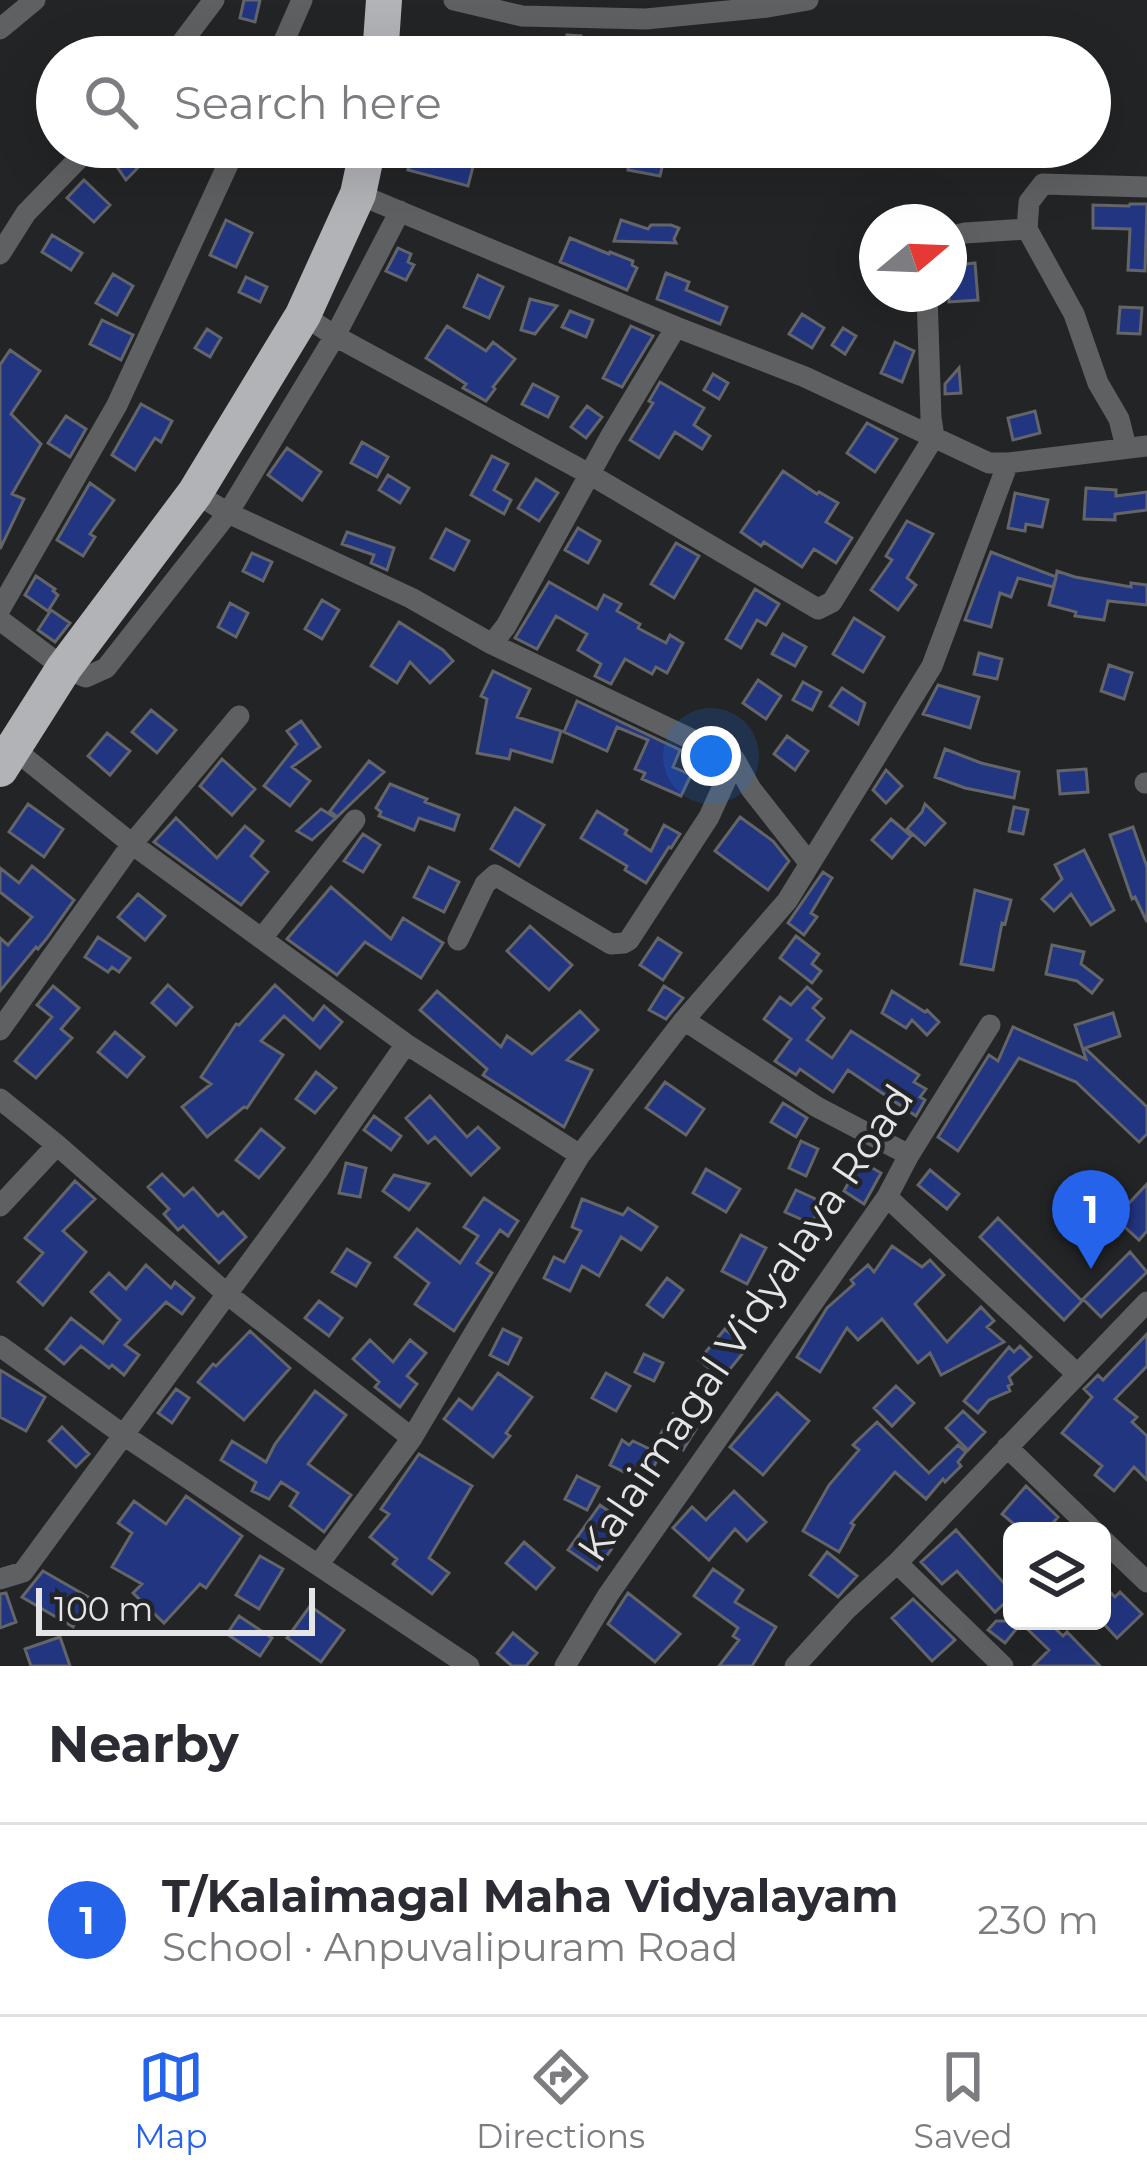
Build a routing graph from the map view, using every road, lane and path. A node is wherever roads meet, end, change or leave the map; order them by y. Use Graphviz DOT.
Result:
graph roads {
  1 [pos="35,0"];
  2 [pos="214,0"];
  3 [pos="302,0"];
  4 [pos="384,0"];
  5 [pos="454,0"];
  6 [pos="808,0"];
  7 [pos="0,28"];
  8 [pos="187,36"];
  9 [pos="286,36"];
  10 [pos="381,36"];
  11 [pos="69,168"];
  12 [pos="226,168"];
  13 [pos="364,168"];
  14 [pos="1147,187"];
  15 [pos="358,194"];
  16 [pos="400,211"];
  17 [pos="1027,230"];
  18 [pos="967,232"];
  19 [pos="0,254"];
  20 [pos="928,312"];
  21 [pos="303,315"];
  22 [pos="676,327"];
  23 [pos="335,336"];
  24 [pos="934,437"];
  25 [pos="1136,447"];
  26 [pos="1008,463"];
  27 [pos="591,476"];
  28 [pos="195,493"];
  29 [pos="228,513"];
  30 [pos="0,609"];
  31 [pos="0,620"];
  32 [pos="492,644"];
  33 [pos="64,668"];
  34 [pos="239,716"];
  35 [pos="7,759"];
  36 [pos="735,760"];
  37 [pos="355,820"];
  38 [pos="132,844"];
  39 [pos="810,864"];
  40 [pos="262,938"];
  41 [pos="458,940"];
  42 [pos="684,1020"];
  43 [pos="990,1025"];
  44 [pos="0,1030"];
  45 [pos="406,1044"];
  46 [pos="0,1099"];
  47 [pos="57,1145"];
  48 [pos="580,1155"];
  49 [pos="908,1155"];
  50 [pos="887,1197"];
  51 [pos="0,1206"];
  52 [pos="227,1294"];
  53 [pos="1147,1302"];
  54 [pos="0,1346"];
  55 [pos="1076,1373"];
  56 [pos="124,1436"];
  57 [pos="412,1438"];
  58 [pos="1007,1447"];
  59 [pos="1085,1522"];
  60 [pos="1111,1548"];
  61 [pos="897,1563"];
  62 [pos="318,1565"];
  63 [pos="0,1579"];
  64 [pos="1147,1582"];
  65 [pos="469,1666"];
  66 [pos="565,1666"];
  67 [pos="795,1666"];
  68 [pos="1004,1666"];
  1 -- 7 [label="street"];
  2 -- 8 [label="street"];
  3 -- 9 [label="street"];
  4 -- 10 [label="highway"];
  5 -- 6 [label="street"];
  11 -- 19 [label="street"];
  12 -- 30 [label="street"];
  13 -- 15 [label="highway"];
  14 -- 17 [label="street"];
  15 -- 16 [label="street"];
  15 -- 21 [label="highway"];
  16 -- 22 [label="street"];
  16 -- 23 [label="street"];
  17 -- 18 [label="street"];
  17 -- 25 [label="street"];
  20 -- 24 [label="street"];
  21 -- 23 [label="street"];
  21 -- 28 [label="highway"];
  22 -- 24 [label="street"];
  22 -- 27 [label="street"];
  23 -- 27 [label="street"];
  23 -- 29 [label="street"];
  24 -- 26 [label="street"];
  24 -- 27 [label="street"];
  25 -- 26 [label="street"];
  26 -- 39 [label="street"];
  27 -- 32 [label="street"];
  28 -- 29 [label="street"];
  28 -- 33 [label="highway"];
  29 -- 32 [label="street"];
  29 -- 33 [label="street"];
  31 -- 33 [label="street"];
  32 -- 36 [label="street"];
  33 -- 35 [label="highway"];
  34 -- 38 [label="street"];
  35 -- 38 [label="street"];
  36 -- 39 [label="street"];
  36 -- 41 [label="street"];
  37 -- 40 [label="street"];
  38 -- 40 [label="street"];
  38 -- 44 [label="street"];
  39 -- 42 [label="street"];
  40 -- 45 [label="street"];
  42 -- 48 [label="street"];
  42 -- 49 [label="street"];
  43 -- 49 [label="street, Kalaimagal Vidyalaya Road"];
  45 -- 48 [label="street"];
  45 -- 52 [label="street"];
  46 -- 47 [label="street"];
  47 -- 51 [label="street"];
  47 -- 52 [label="street"];
  48 -- 57 [label="street"];
  49 -- 50 [label="street, Kalaimagal Vidyalaya Road"];
  50 -- 55 [label="street"];
  50 -- 66 [label="street, Kalaimagal Vidyalaya Road"];
  52 -- 56 [label="street"];
  52 -- 57 [label="street"];
  53 -- 55 [label="street"];
  54 -- 56 [label="street"];
  55 -- 58 [label="street"];
  56 -- 62 [label="street"];
  56 -- 63 [label="street"];
  57 -- 62 [label="street"];
  58 -- 59 [label="street"];
  58 -- 61 [label="street"];
  60 -- 64 [label="street"];
  61 -- 67 [label="street"];
  61 -- 68 [label="street"];
  62 -- 65 [label="street"];
}
